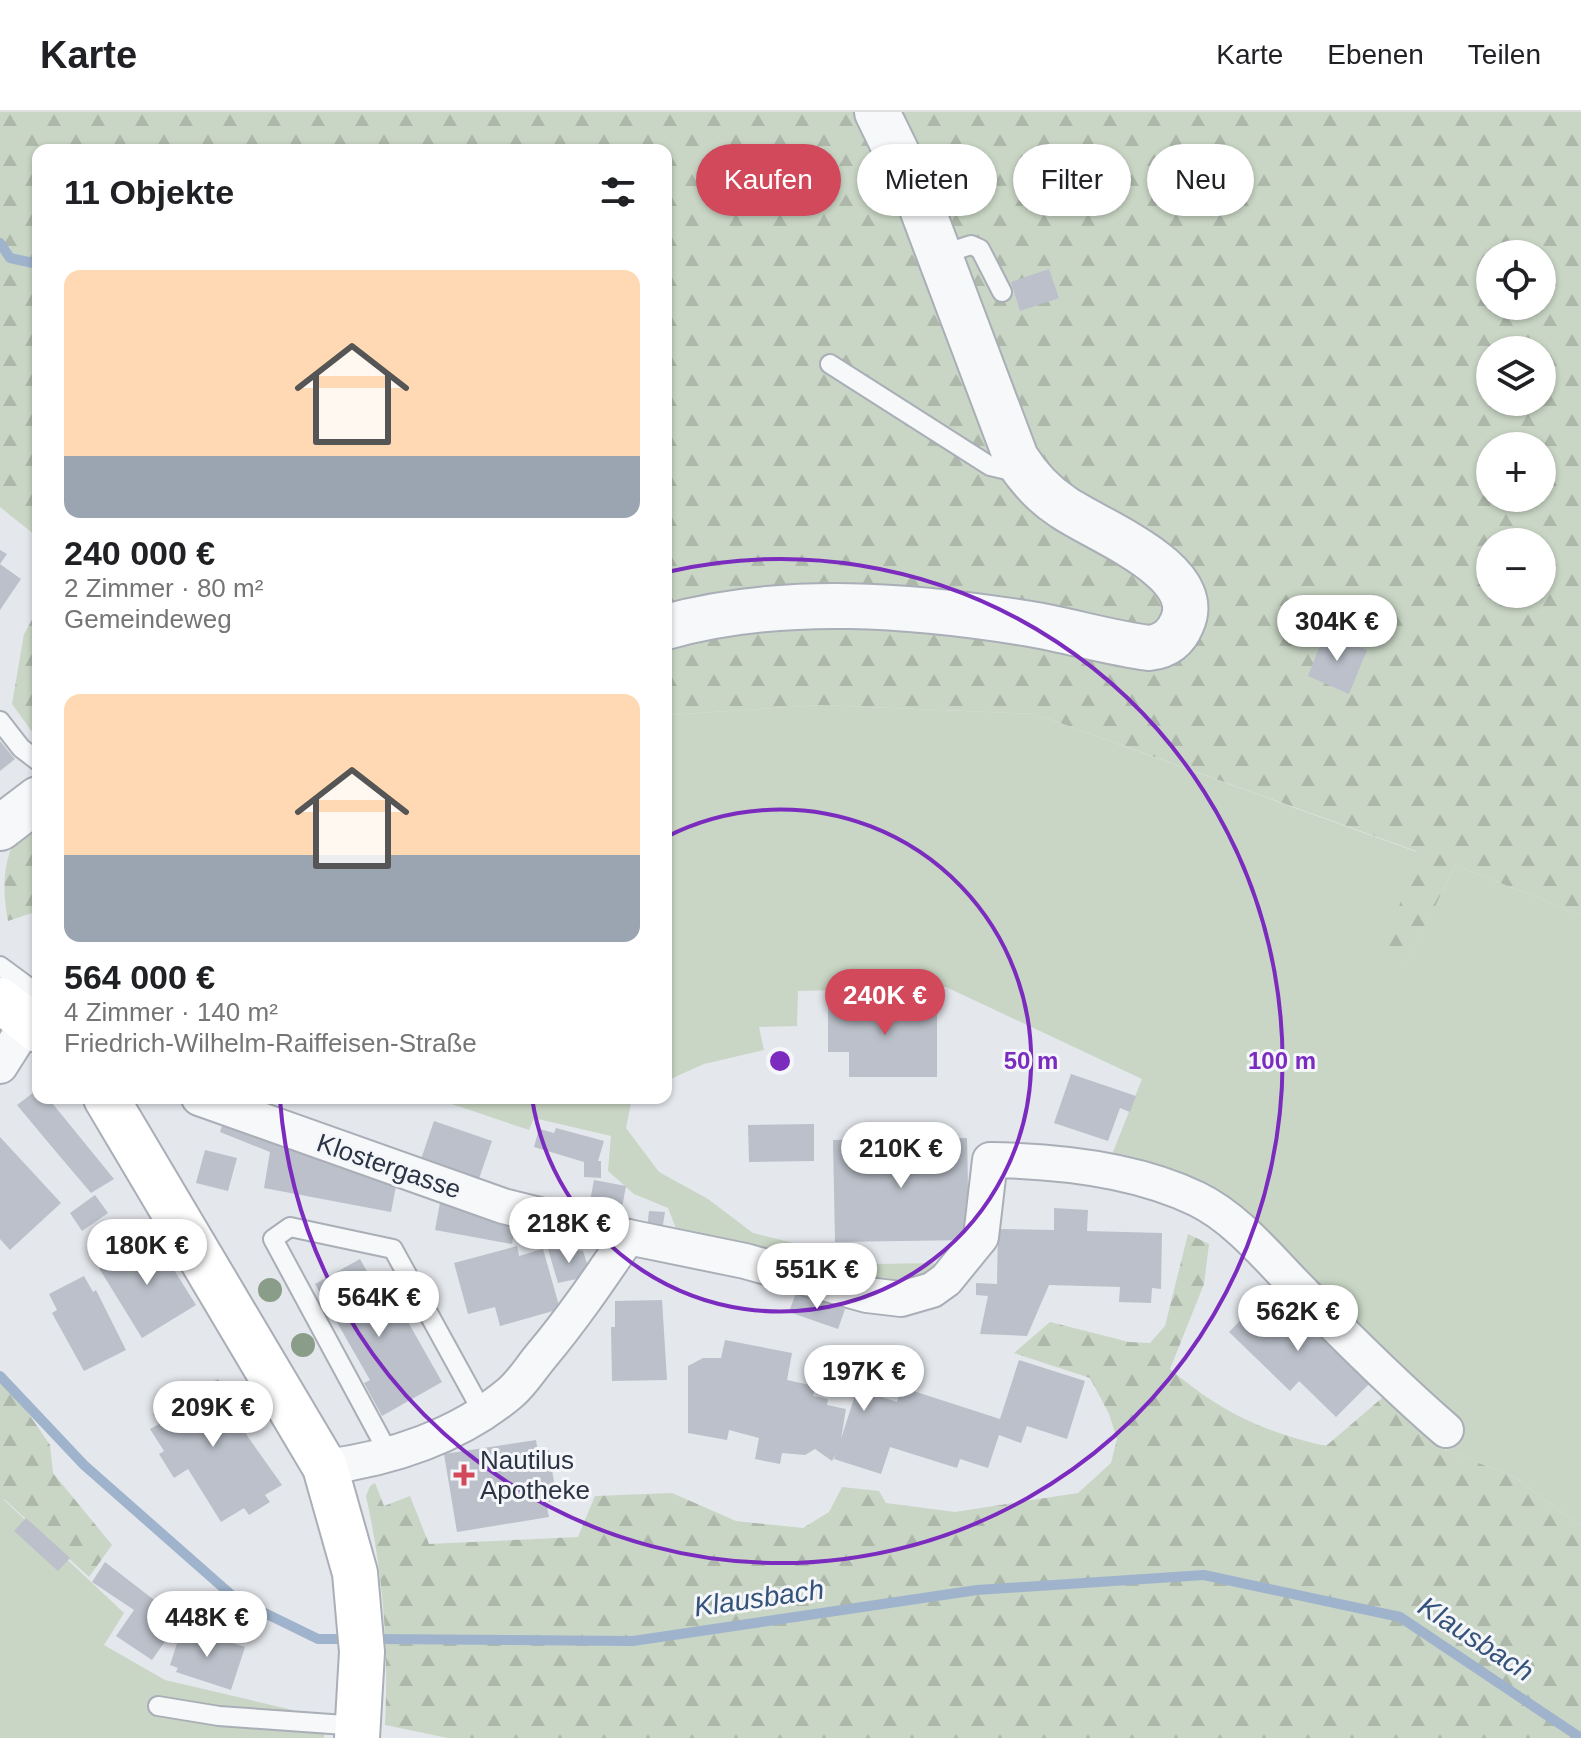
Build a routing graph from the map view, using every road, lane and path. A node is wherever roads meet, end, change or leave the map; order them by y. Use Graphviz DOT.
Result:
graph roads {
  1 [pos="877,112"];
  2 [pos="940,255"];
  3 [pos="1002,292"];
  4 [pos="830,364"];
  5 [pos="1027,475"];
  6 [pos="672,625"];
  7 [pos="0,721"];
  8 [pos="32,756"];
  9 [pos="32,804"];
  10 [pos="0,828"];
  11 [pos="0,966"];
  12 [pos="26,1011"];
  13 [pos="0,1066"];
  14 [pos="110,1104"];
  15 [pos="216,1104"];
  16 [pos="628,1237"];
  17 [pos="482,1411"];
  18 [pos="1446,1430"];
  19 [pos="389,1454"];
  20 [pos="325,1467"];
  21 [pos="158,1706"];
  22 [pos="359,1721"];
  1 -- 2 [label="street"];
  2 -- 3 [label="lane"];
  2 -- 5 [label="street"];
  4 -- 5 [label="lane"];
  5 -- 6 [label="street"];
  7 -- 8 [label="lane"];
  9 -- 10 [label="street"];
  11 -- 12 [label="lane"];
  12 -- 13 [label="street"];
  14 -- 20 [label="main road"];
  15 -- 16 [label="street, Klostergasse"];
  16 -- 17 [label="street"];
  16 -- 18 [label="street, Klostergasse"];
  17 -- 19 [label="street"];
  17 -- 19 [label="lane"];
  19 -- 20 [label="street"];
  20 -- 22 [label="main road"];
  21 -- 22 [label="lane"];
}
